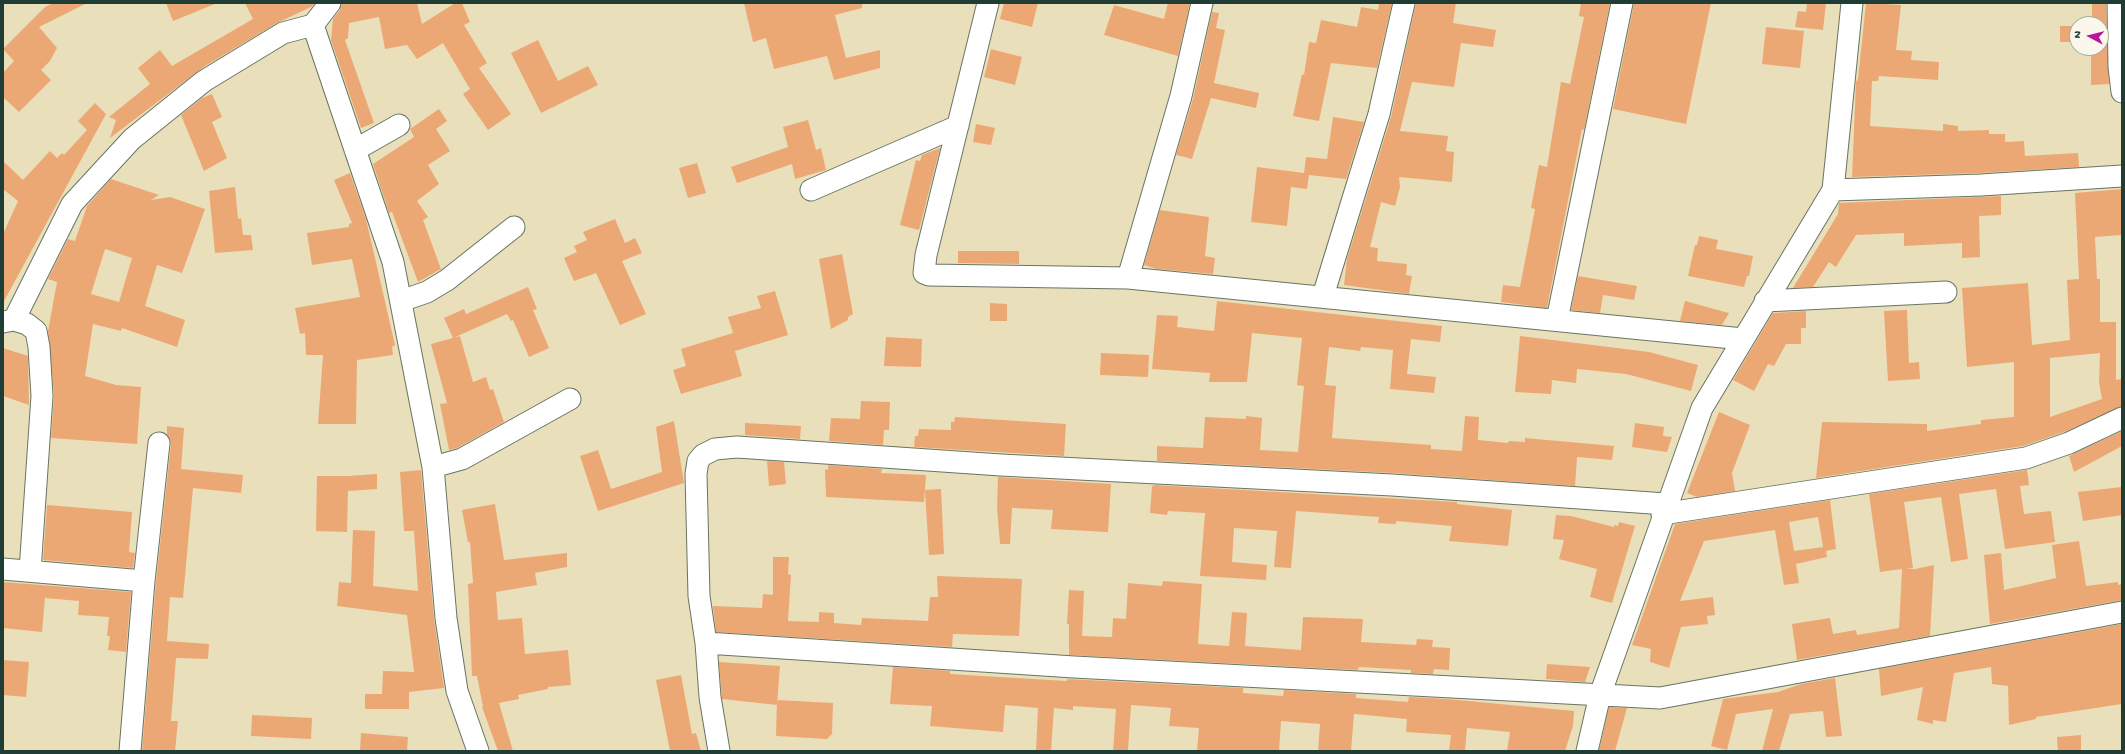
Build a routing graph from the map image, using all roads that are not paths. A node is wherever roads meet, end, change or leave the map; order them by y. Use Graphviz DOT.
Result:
graph roads {
  1 [pos="330,3"];
  2 [pos="988,3"];
  3 [pos="1202,3"];
  4 [pos="1404,3"];
  5 [pos="1622,3"];
  6 [pos="1852,3"];
  7 [pos="2118,3"];
  8 [pos="313,25"];
  9 [pos="2122,92"];
  10 [pos="399,125"];
  11 [pos="958,126"];
  12 [pos="355,150"];
  13 [pos="2122,176"];
  14 [pos="811,190"];
  15 [pos="1833,190"];
  16 [pos="514,227"];
  17 [pos="1128,278"];
  18 [pos="1946,292"];
  19 [pos="1323,296"];
  20 [pos="401,301"];
  21 [pos="1765,301"];
  22 [pos="1557,320"];
  23 [pos="9,321"];
  24 [pos="1743,339"];
  25 [pos="570,399"];
  26 [pos="2122,418"];
  27 [pos="159,444"];
  28 [pos="433,467"];
  29 [pos="1664,509"];
  30 [pos="3,569"];
  31 [pos="30,571"];
  32 [pos="144,581"];
  33 [pos="2122,612"];
  34 [pos="706,643"];
  35 [pos="1600,695"];
  36 [pos="130,751"];
  37 [pos="478,751"];
  38 [pos="719,751"];
  39 [pos="1588,751"];
  1 -- 8 [label="street"];
  2 -- 11 [label="street"];
  3 -- 17 [label="street"];
  4 -- 19 [label="street"];
  5 -- 22 [label="street"];
  6 -- 15 [label="street"];
  7 -- 9 [label="street"];
  8 -- 12 [label="street"];
  8 -- 23 [label="street"];
  10 -- 12 [label="street"];
  11 -- 14 [label="street"];
  11 -- 17 [label="street"];
  12 -- 20 [label="street"];
  13 -- 15 [label="street"];
  15 -- 21 [label="street"];
  16 -- 20 [label="street"];
  17 -- 19 [label="street"];
  18 -- 21 [label="street"];
  19 -- 22 [label="street"];
  20 -- 28 [label="street"];
  21 -- 24 [label="street"];
  22 -- 24 [label="street"];
  23 -- 31 [label="street"];
  24 -- 29 [label="street"];
  25 -- 28 [label="street"];
  26 -- 29 [label="street"];
  27 -- 32 [label="street"];
  28 -- 37 [label="street"];
  29 -- 34 [label="street"];
  29 -- 35 [label="street"];
  30 -- 31 [label="street"];
  31 -- 32 [label="street"];
  32 -- 36 [label="street"];
  33 -- 35 [label="street"];
  34 -- 35 [label="street"];
  34 -- 38 [label="street"];
  35 -- 39 [label="street"];
}
